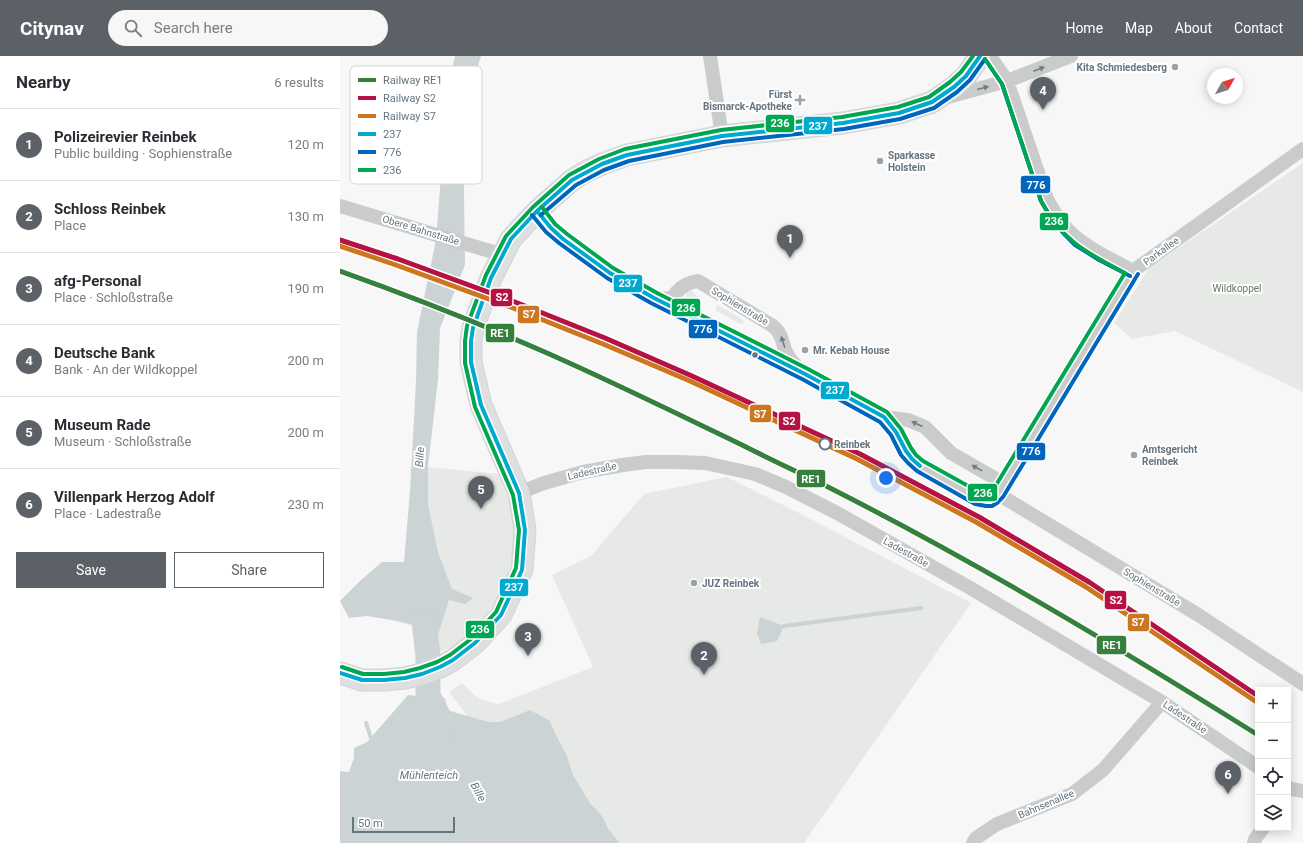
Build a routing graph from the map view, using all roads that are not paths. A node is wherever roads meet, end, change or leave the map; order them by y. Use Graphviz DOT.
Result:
graph roads {
  1 [pos="710,56"];
  2 [pos="980,56"];
  3 [pos="990,56"];
  4 [pos="1071,56"];
  5 [pos="1007,81"];
  6 [pos="932,102"];
  7 [pos="722,136"];
  8 [pos="1303,149"];
  9 [pos="340,206"];
  10 [pos="537,211"];
  11 [pos="503,255"];
  12 [pos="1133,271"];
  13 [pos="654,298"];
  14 [pos="805,374"];
  15 [pos="884,417"];
  16 [pos="519,493"];
  17 [pos="998,494"];
  18 [pos="340,673"];
  19 [pos="1303,684"];
  20 [pos="1162,702"];
  21 [pos="1255,765"];
  22 [pos="1261,831"];
  23 [pos="972,843"];
  24 [pos="1254,843"];
  1 -- 7 [label="street"];
  2 -- 6 [label="main road"];
  3 -- 5 [label="street"];
  5 -- 4 [label="street, one-way"];
  6 -- 5 [label="street, one-way"];
  5 -- 12 [label="street"];
  6 -- 7 [label="main road"];
  7 -- 10 [label="main road"];
  8 -- 12 [label="street, Parkallee"];
  9 -- 11 [label="street, Obere Bahnstraße"];
  10 -- 11 [label="main road"];
  10 -- 13 [label="street, Sophienstraße"];
  11 -- 16 [label="main road"];
  12 -- 17 [label="street, Parkallee"];
  13 -- 14 [label="street, Sophienstraße"];
  14 -- 13 [label="street, Sophienstraße, one-way"];
  14 -- 15 [label="street, Sophienstraße"];
  17 -- 15 [label="street, Sophienstraße, one-way"];
  15 -- 17 [label="street, Sophienstraße"];
  16 -- 18 [label="main road"];
  16 -- 20 [label="street, Ladestraße"];
  17 -- 19 [label="street, Sophienstraße"];
  20 -- 21 [label="street, Ladestraße"];
  20 -- 23 [label="street, Bahnsenallee"];
  22 -- 24 [label="street"];
}
